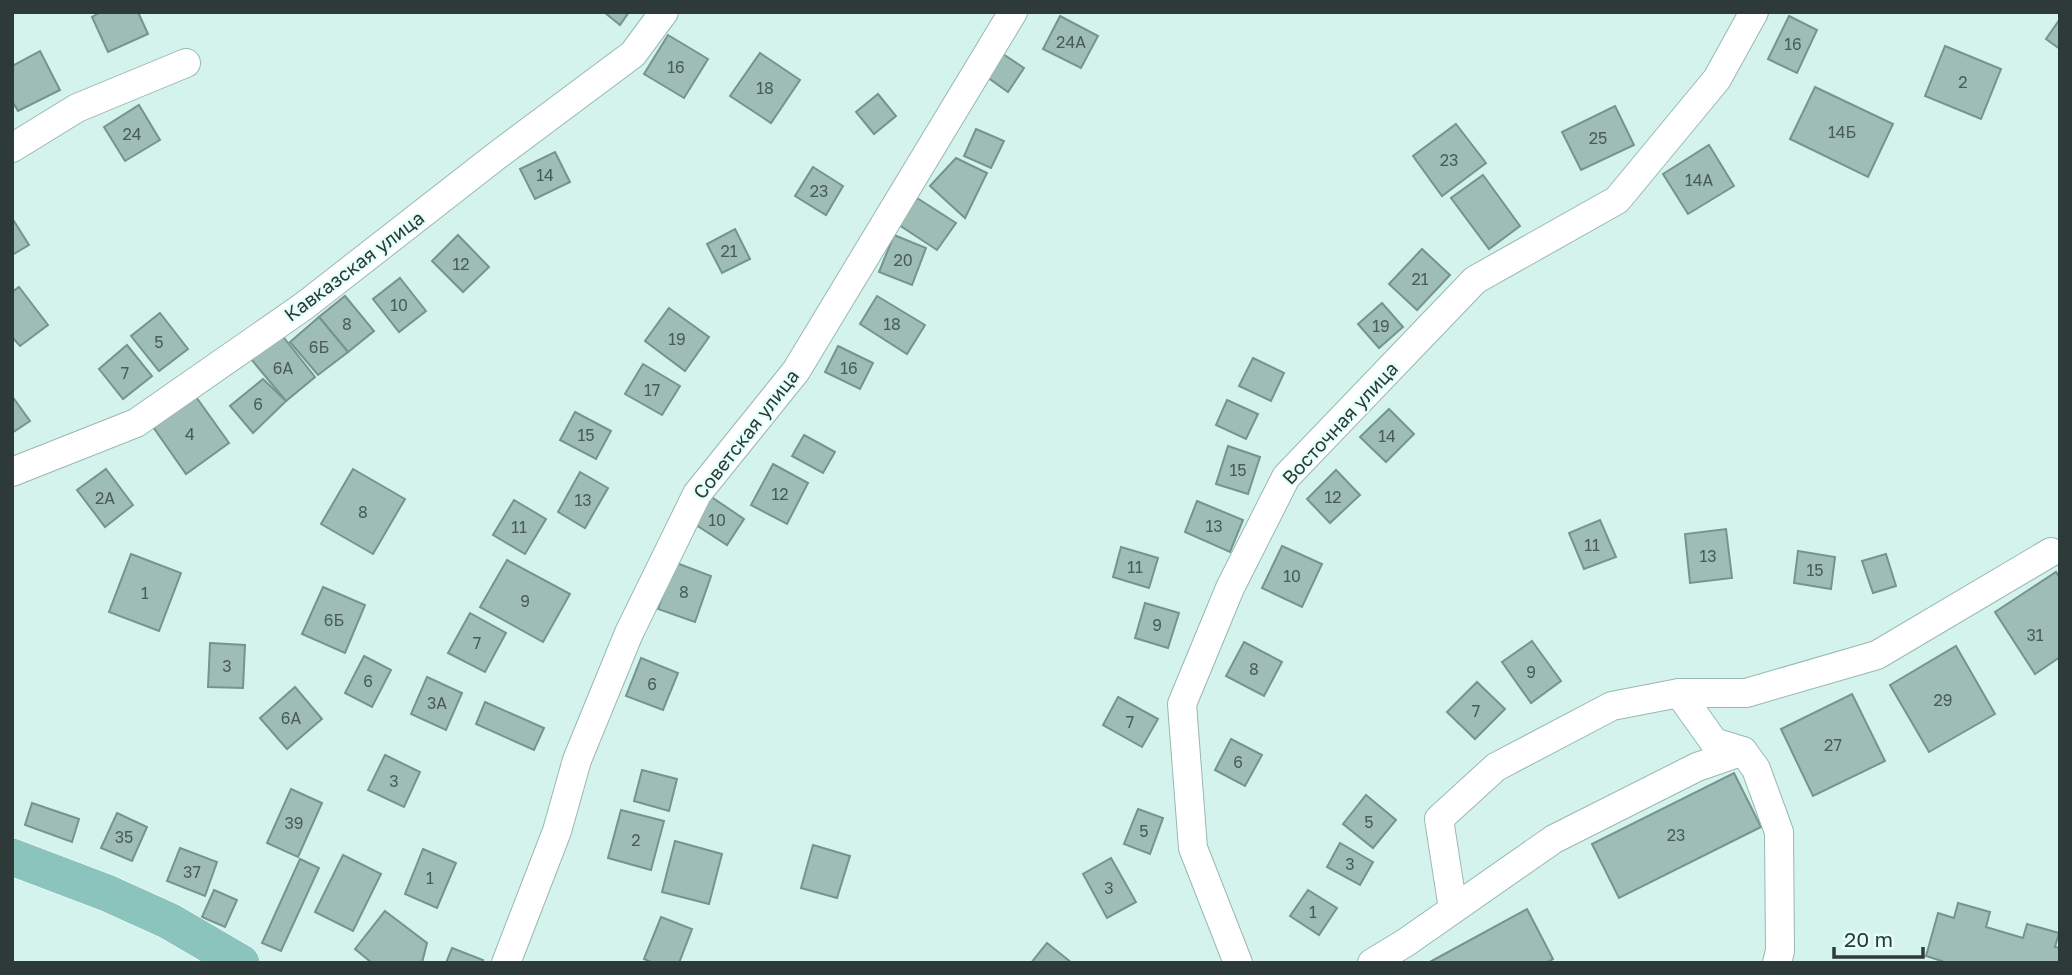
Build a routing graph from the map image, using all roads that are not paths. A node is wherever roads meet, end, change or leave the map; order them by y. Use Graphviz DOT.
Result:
graph roads {
  1 [pos="664,12"];
  2 [pos="1013,12"];
  3 [pos="1754,12"];
  4 [pos="186,63"];
  5 [pos="12,148"];
  6 [pos="12,472"];
  7 [pos="2051,552"];
  8 [pos="1679,693"];
  9 [pos="1743,751"];
  10 [pos="12,858"];
  11 [pos="1453,909"];
  12 [pos="241,963"];
  13 [pos="506,963"];
  14 [pos="1238,963"];
  15 [pos="1372,963"];
  16 [pos="1777,963"];
  1 -- 6 [label="street, Кавказская улица"];
  2 -- 13 [label="street, Советская улица"];
  3 -- 14 [label="street, Восточная улица"];
  4 -- 5 [label="street"];
  7 -- 8 [label="street"];
  8 -- 9 [label="street"];
  8 -- 11 [label="street"];
  9 -- 11 [label="street"];
  9 -- 16 [label="street"];
  10 -- 12 [label="main road"];
  11 -- 15 [label="street"];
}
